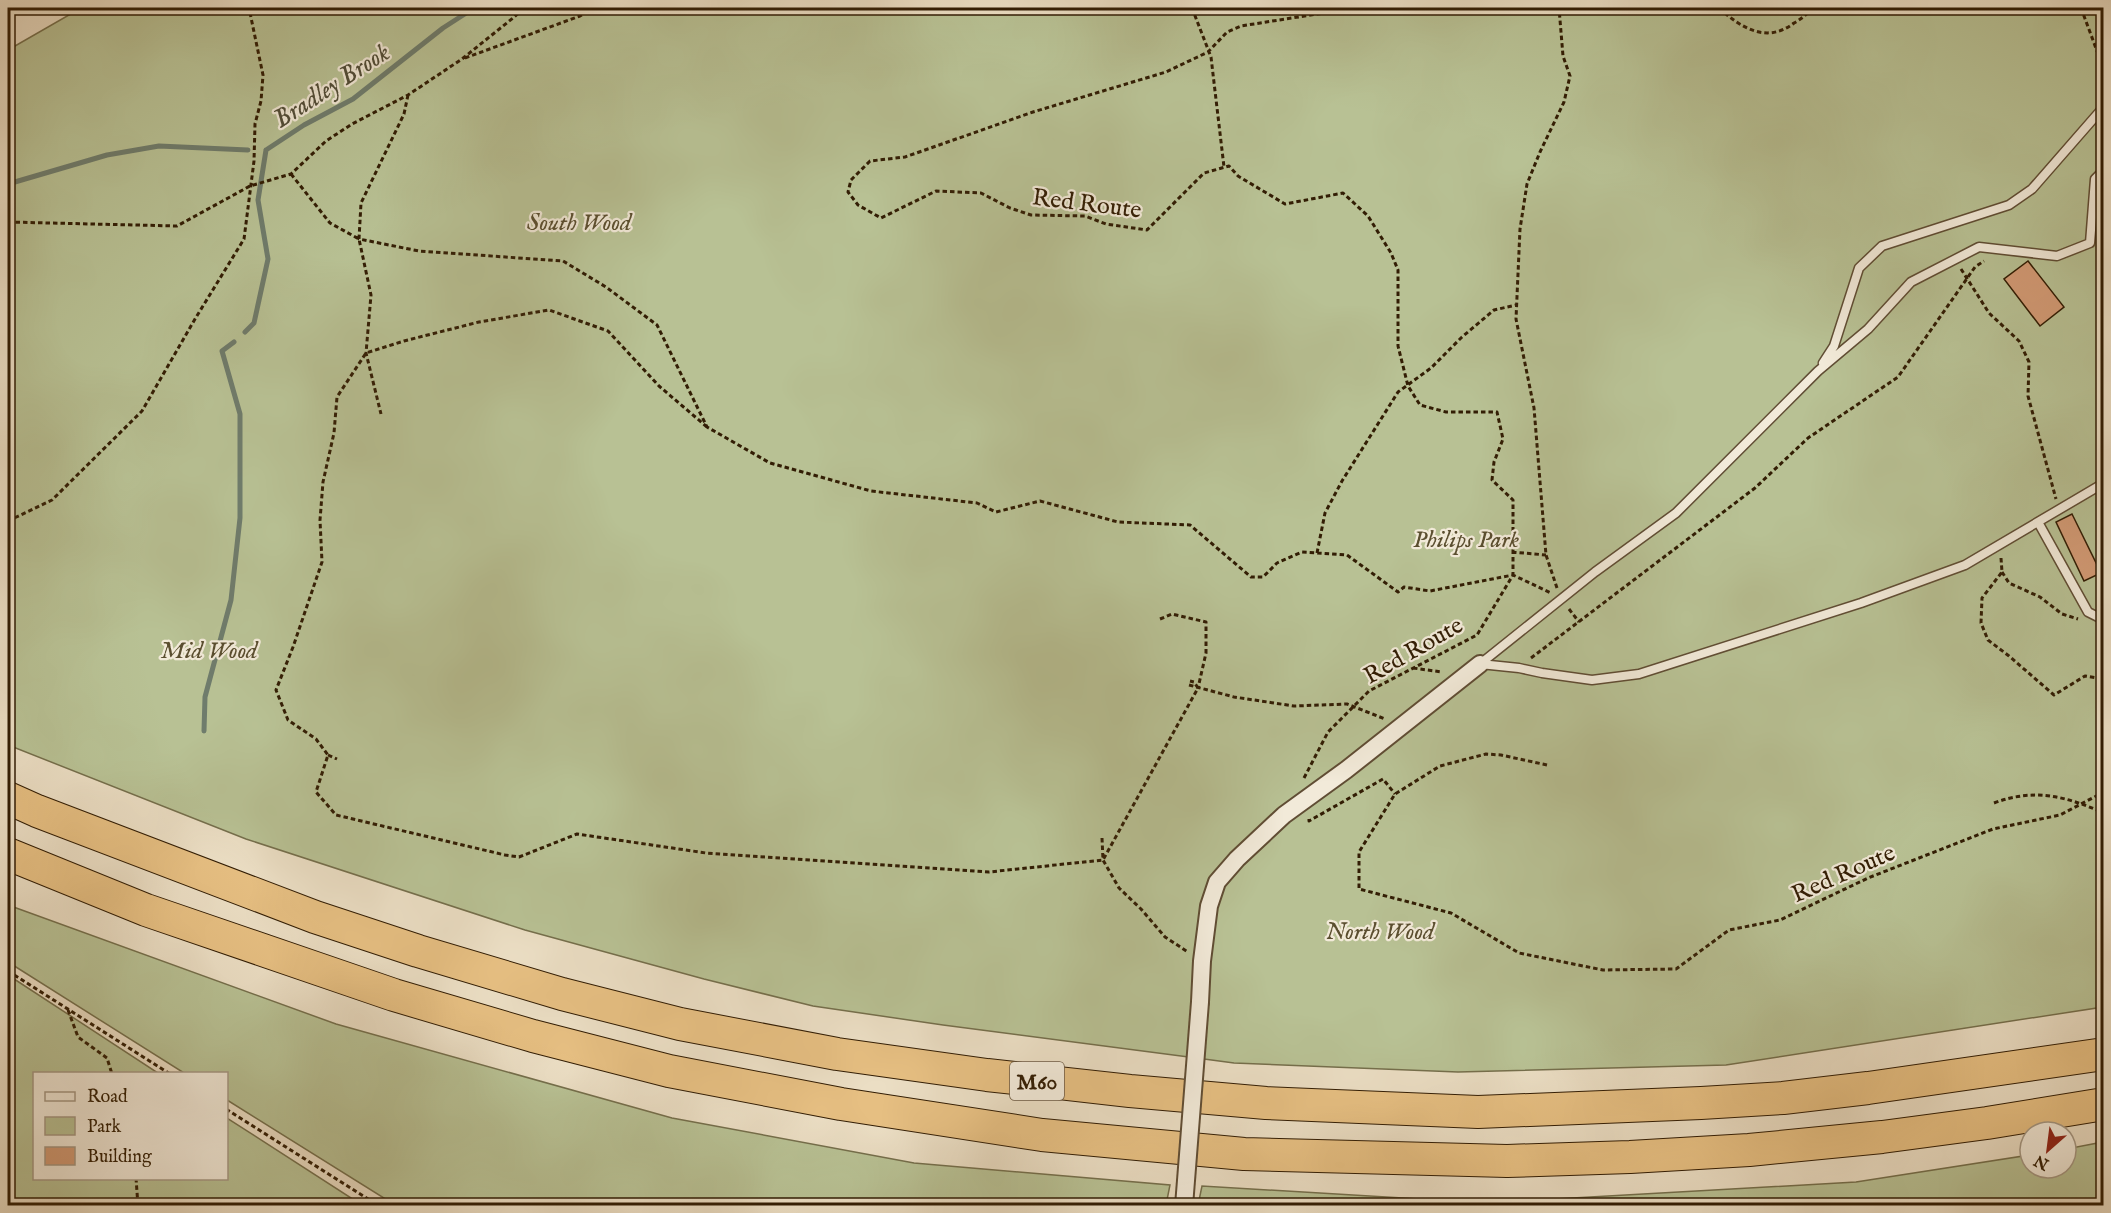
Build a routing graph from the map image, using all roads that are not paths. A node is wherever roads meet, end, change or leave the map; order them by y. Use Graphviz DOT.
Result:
graph roads {
  1 [pos="2103,111"];
  2 [pos="2103,170"];
  3 [pos="1818,371"];
  4 [pos="2103,483"];
  5 [pos="2038,522"];
  6 [pos="2103,620"];
  7 [pos="1480,664"];
  8 [pos="8,798"];
  9 [pos="8,854"];
  10 [pos="2103,1054"];
  11 [pos="2103,1104"];
  12 [pos="1184,1206"];
  1 -- 3 [label="lane"];
  2 -- 3 [label="lane"];
  3 -- 7 [label="lane"];
  4 -- 5 [label="lane"];
  5 -- 6 [label="lane"];
  5 -- 7 [label="lane"];
  7 -- 12 [label="street, bridge"];
  8 -- 10 [label="highway, M60"];
  9 -- 11 [label="highway, M60"];
}
